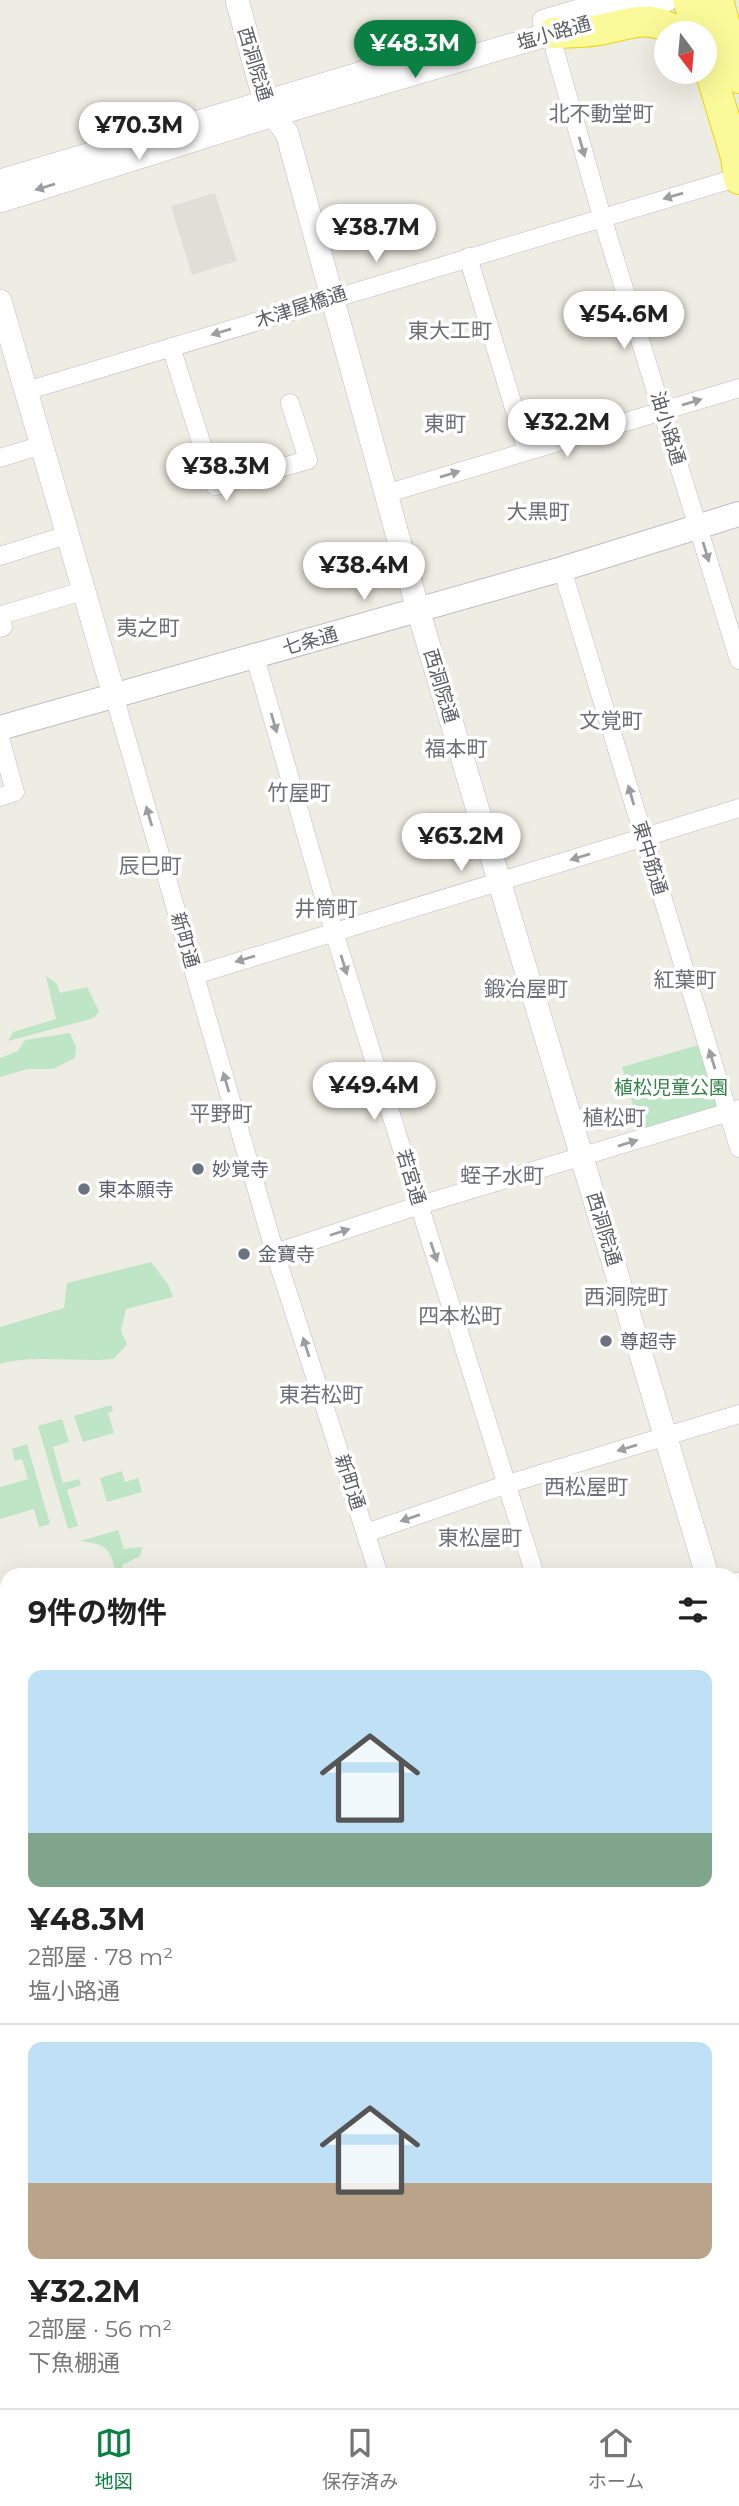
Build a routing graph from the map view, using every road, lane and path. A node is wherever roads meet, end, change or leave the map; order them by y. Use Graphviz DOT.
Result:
graph roads {
  1 [pos="237,0"];
  2 [pos="591,0"];
  3 [pos="617,0"];
  4 [pos="666,0"];
  5 [pos="688,0"];
  6 [pos="706,0"];
  7 [pos="718,0"];
  8 [pos="695,21"];
  9 [pos="705,21"];
  10 [pos="654,23"];
  11 [pos="554,26"];
  12 [pos="739,78"];
  13 [pos="709,84"];
  14 [pos="269,109"];
  15 [pos="739,178"];
  16 [pos="0,181"];
  17 [pos="0,201"];
  18 [pos="602,216"];
  19 [pos="468,257"];
  20 [pos="331,298"];
  21 [pos="0,301"];
  22 [pos="171,347"];
  23 [pos="7,354"];
  24 [pos="739,388"];
  25 [pos="26,391"];
  26 [pos="290,403"];
  27 [pos="663,411"];
  28 [pos="41,445"];
  29 [pos="527,451"];
  30 [pos="0,458"];
  31 [pos="385,494"];
  32 [pos="739,514"];
  33 [pos="698,526"];
  34 [pos="67,535"];
  35 [pos="0,556"];
  36 [pos="562,569"];
  37 [pos="83,591"];
  38 [pos="418,610"];
  39 [pos="0,628"];
  40 [pos="255,657"];
  41 [pos="739,660"];
  42 [pos="114,695"];
  43 [pos="0,728"];
  44 [pos="0,738"];
  45 [pos="8,795"];
  46 [pos="739,808"];
  47 [pos="643,837"];
  48 [pos="499,881"];
  49 [pos="334,932"];
  50 [pos="195,975"];
  51 [pos="734,1111"];
  52 [pos="739,1148"];
  53 [pos="582,1156"];
  54 [pos="420,1205"];
  55 [pos="275,1253"];
  56 [pos="739,1414"];
  57 [pos="666,1436"];
  58 [pos="508,1484"];
  59 [pos="366,1533"];
  60 [pos="377,1568"];
  61 [pos="533,1568"];
  62 [pos="704,1568"];
  1 -- 14 [label="street, 西洞院通"];
  2 -- 11 [label="street"];
  3 -- 11 [label="street, 塩小路通"];
  4 -- 11 [label="street, 塩小路通"];
  5 -- 8 [label="highway"];
  6 -- 9 [label="highway"];
  7 -- 12 [label="highway"];
  10 -- 11 [label="highway"];
  11 -- 14 [label="street, 塩小路通"];
  11 -- 18 [label="street, 油小路通, one-way"];
  13 -- 15 [label="highway"];
  14 -- 16 [label="street, 塩小路通"];
  14 -- 17 [label="street, 塩小路通, one-way"];
  14 -- 20 [label="street, 西洞院通"];
  15 -- 18 [label="street, 木津屋橋通, one-way"];
  18 -- 19 [label="street, 木津屋橋通"];
  18 -- 27 [label="street, 油小路通"];
  19 -- 20 [label="street, 木津屋橋通"];
  19 -- 29 [label="street"];
  20 -- 22 [label="street, 木津屋橋通, one-way"];
  20 -- 31 [label="street, 西洞院通"];
  21 -- 23 [label="street, 新町通"];
  22 -- 25 [label="street, 木津屋橋通"];
  22 -- 26 [label="street"];
  23 -- 25 [label="street, 新町通"];
  27 -- 24 [label="street, one-way"];
  25 -- 28 [label="street, 新町通"];
  27 -- 29 [label="street"];
  27 -- 33 [label="street, 油小路通"];
  28 -- 30 [label="street"];
  28 -- 34 [label="street, 新町通"];
  31 -- 29 [label="street, one-way"];
  31 -- 38 [label="street, 西洞院通"];
  32 -- 33 [label="main road, 七条通"];
  33 -- 36 [label="main road, 七条通"];
  33 -- 41 [label="street, 油小路通, one-way"];
  34 -- 35 [label="street"];
  34 -- 37 [label="street, 新町通"];
  36 -- 38 [label="main road, 七条通"];
  47 -- 36 [label="street, 東中筋通, one-way"];
  37 -- 39 [label="street"];
  37 -- 42 [label="street, 新町通"];
  38 -- 40 [label="main road, 七条通"];
  38 -- 48 [label="street, 西洞院通"];
  40 -- 42 [label="main road, 七条通"];
  40 -- 49 [label="street, 若宮通, one-way"];
  42 -- 43 [label="main road, 七条通"];
  50 -- 42 [label="street, 新町通, one-way"];
  44 -- 45 [label="street"];
  46 -- 47 [label="street"];
  47 -- 48 [label="street, one-way"];
  51 -- 47 [label="street, 東中筋通, one-way"];
  48 -- 49 [label="street"];
  48 -- 53 [label="street, 西洞院通"];
  49 -- 50 [label="street, one-way"];
  49 -- 54 [label="street, 若宮通, one-way"];
  55 -- 50 [label="street, 新町通, one-way"];
  51 -- 52 [label="street, 東中筋通"];
  53 -- 51 [label="street, one-way"];
  53 -- 54 [label="street"];
  53 -- 57 [label="street, 西洞院通"];
  55 -- 54 [label="street, one-way"];
  54 -- 58 [label="street, 若宮通, one-way"];
  59 -- 55 [label="street, 新町通, one-way"];
  56 -- 57 [label="street"];
  57 -- 58 [label="street, one-way"];
  57 -- 62 [label="street, 西洞院通"];
  58 -- 59 [label="street, one-way"];
  58 -- 61 [label="street, 若宮通"];
  59 -- 60 [label="street, 新町通"];
}
